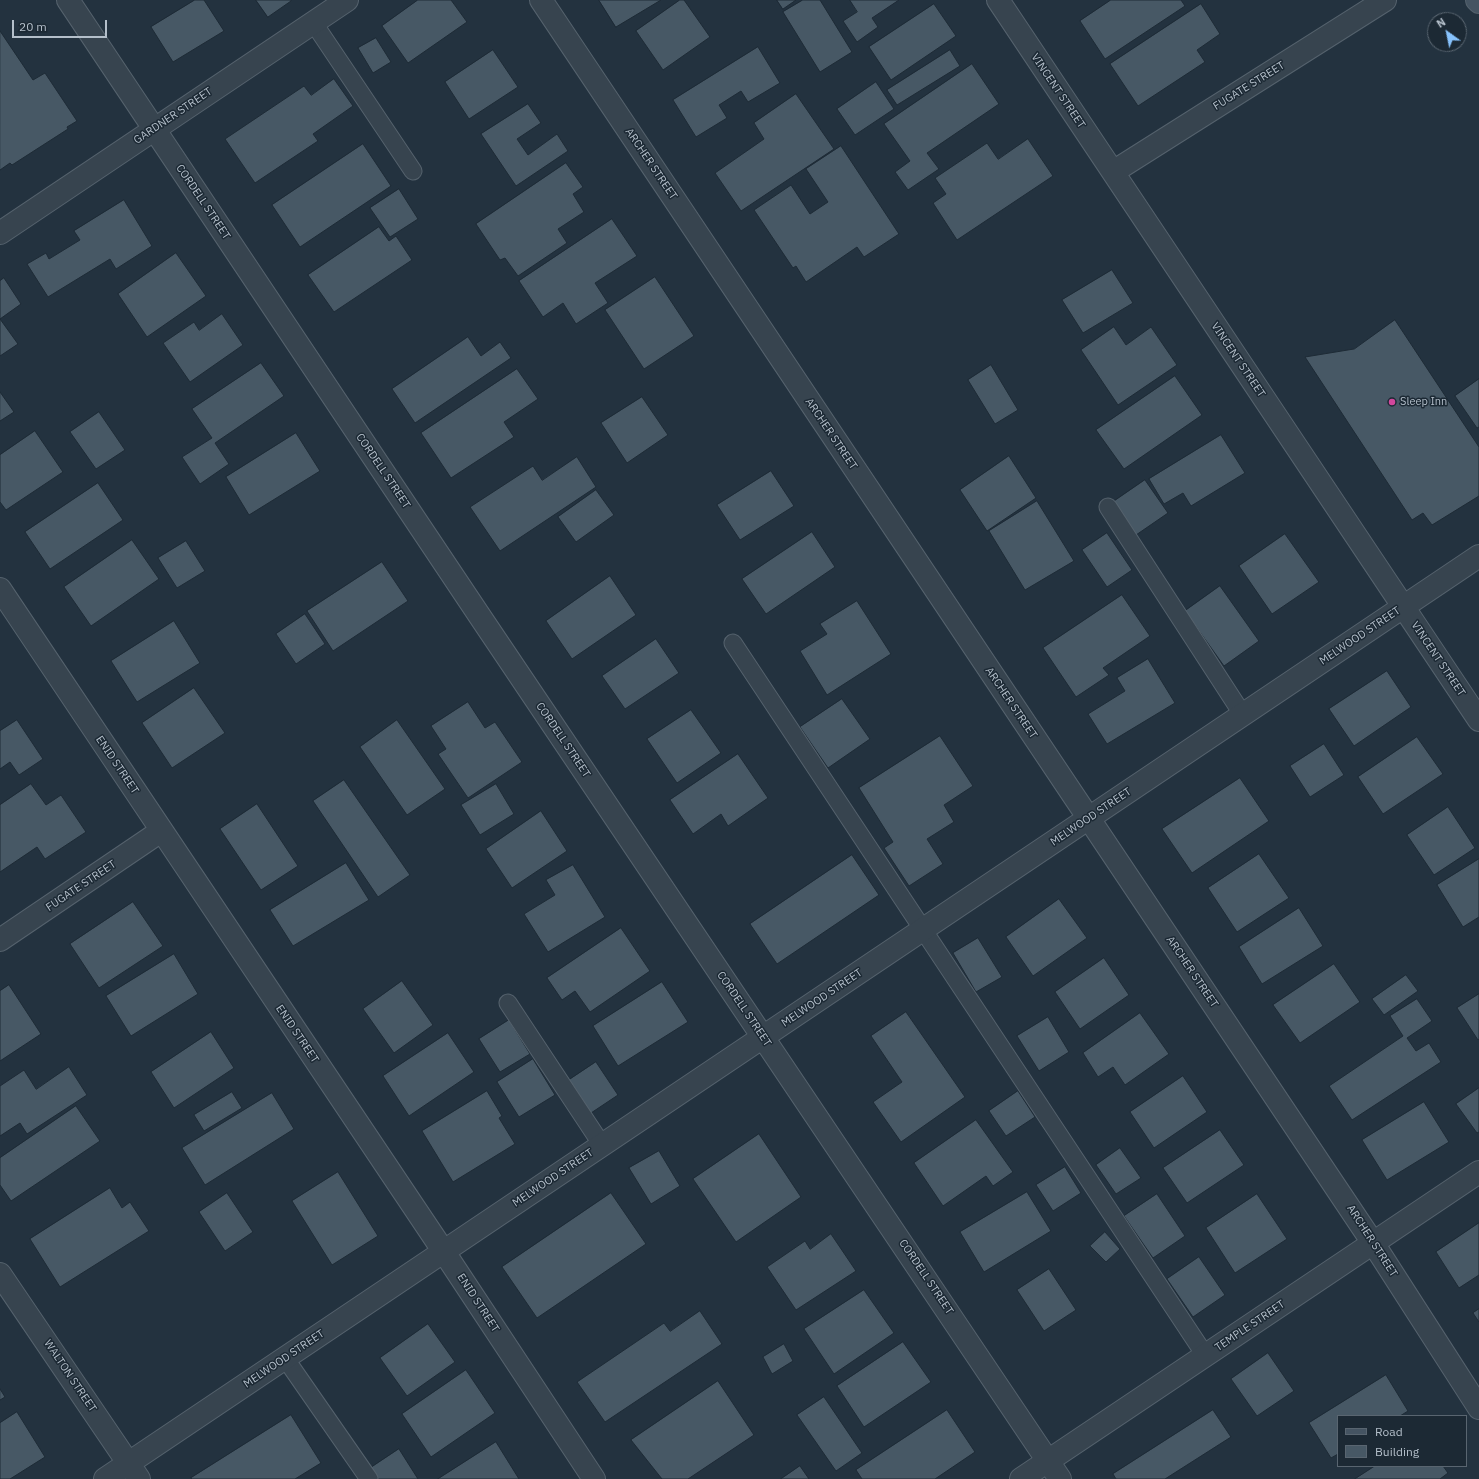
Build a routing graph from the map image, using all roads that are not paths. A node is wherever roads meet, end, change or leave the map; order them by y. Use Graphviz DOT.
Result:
graph roads {
  1 [pos="68,0"];
  2 [pos="347,0"];
  3 [pos="541,0"];
  4 [pos="998,0"];
  5 [pos="1385,0"];
  6 [pos="1477,0"];
  7 [pos="1479,2"];
  8 [pos="313,22"];
  9 [pos="154,129"];
  10 [pos="413,171"];
  11 [pos="1113,172"];
  12 [pos="0,233"];
  13 [pos="1108,507"];
  14 [pos="1479,556"];
  15 [pos="0,589"];
  16 [pos="1404,607"];
  17 [pos="733,643"];
  18 [pos="1243,715"];
  19 [pos="1479,720"];
  20 [pos="1088,818"];
  21 [pos="161,831"];
  22 [pos="923,930"];
  23 [pos="0,940"];
  24 [pos="508,1003"];
  25 [pos="763,1037"];
  26 [pos="602,1145"];
  27 [pos="1479,1172"];
  28 [pos="1373,1243"];
  29 [pos="444,1252"];
  30 [pos="0,1274"];
  31 [pos="1205,1355"];
  32 [pos="285,1358"];
  33 [pos="1479,1408"];
  34 [pos="1048,1461"];
  35 [pos="134,1471"];
  36 [pos="105,1479"];
  37 [pos="370,1479"];
  38 [pos="594,1479"];
  39 [pos="1020,1479"];
  40 [pos="1060,1479"];
  1 -- 9 [label="street, CORDELL STREET"];
  2 -- 8 [label="street, GARDNER STREET"];
  3 -- 20 [label="street, ARCHER STREET"];
  4 -- 11 [label="street, VINCENT STREET"];
  5 -- 11 [label="street, FUGATE STREET"];
  6 -- 7 [label="main road"];
  8 -- 9 [label="street, GARDNER STREET"];
  8 -- 10 [label="lane"];
  9 -- 12 [label="street, GARDNER STREET"];
  9 -- 25 [label="street, CORDELL STREET"];
  11 -- 16 [label="street, VINCENT STREET"];
  13 -- 18 [label="lane"];
  14 -- 16 [label="street, MELWOOD STREET"];
  15 -- 21 [label="street, ENID STREET"];
  16 -- 18 [label="street, MELWOOD STREET"];
  16 -- 19 [label="street, VINCENT STREET"];
  17 -- 22 [label="lane"];
  18 -- 20 [label="street, MELWOOD STREET"];
  20 -- 22 [label="street, MELWOOD STREET"];
  20 -- 28 [label="street, ARCHER STREET"];
  21 -- 23 [label="street, FUGATE STREET"];
  21 -- 29 [label="street, ENID STREET"];
  22 -- 25 [label="street, MELWOOD STREET"];
  22 -- 31 [label="lane"];
  24 -- 26 [label="lane"];
  25 -- 26 [label="street, MELWOOD STREET"];
  25 -- 34 [label="street, CORDELL STREET"];
  26 -- 29 [label="street, MELWOOD STREET"];
  27 -- 28 [label="street, TEMPLE STREET"];
  28 -- 31 [label="street, TEMPLE STREET"];
  28 -- 33 [label="street, ARCHER STREET"];
  29 -- 32 [label="street, MELWOOD STREET"];
  29 -- 38 [label="street, ENID STREET"];
  30 -- 35 [label="street, WALTON STREET"];
  31 -- 34 [label="street, TEMPLE STREET"];
  32 -- 35 [label="street, MELWOOD STREET"];
  32 -- 37 [label="lane"];
  34 -- 39 [label="street, TEMPLE STREET"];
  34 -- 40 [label="street, CORDELL STREET"];
  35 -- 36 [label="street, MELWOOD STREET"];
}
